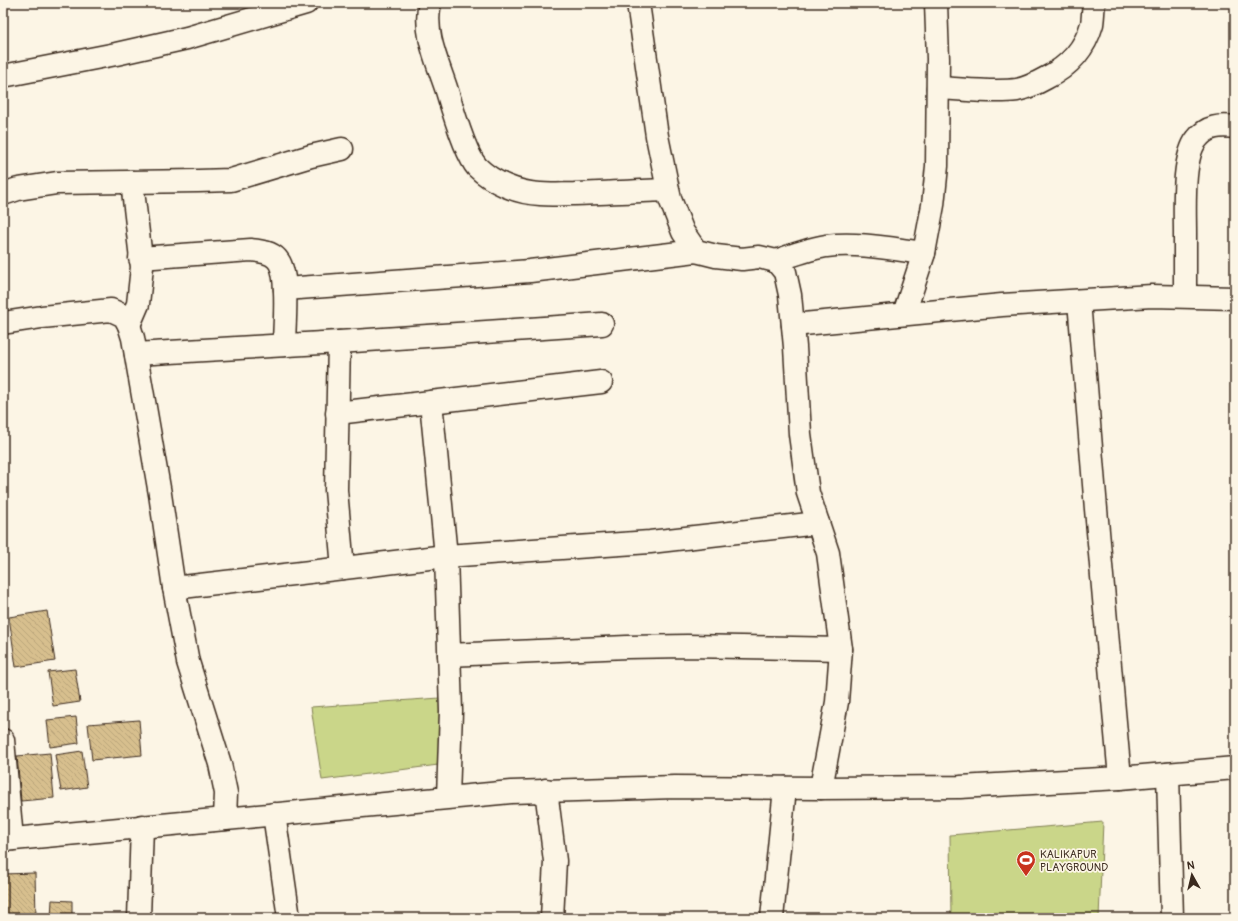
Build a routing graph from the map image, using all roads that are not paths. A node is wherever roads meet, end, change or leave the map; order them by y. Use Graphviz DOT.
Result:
graph roads {
  1 [pos="306,3"];
  2 [pos="430,3"];
  3 [pos="638,3"];
  4 [pos="936,3"];
  5 [pos="1094,3"];
  6 [pos="3,76"];
  7 [pos="938,88"];
  8 [pos="1235,127"];
  9 [pos="342,149"];
  10 [pos="132,182"];
  11 [pos="668,190"];
  12 [pos="3,194"];
  13 [pos="696,251"];
  14 [pos="924,253"];
  15 [pos="140,258"];
  16 [pos="776,261"];
  17 [pos="285,289"];
  18 [pos="1185,296"];
  19 [pos="1235,298"];
  20 [pos="1079,300"];
  21 [pos="904,314"];
  22 [pos="3,323"];
  23 [pos="602,324"];
  24 [pos="129,325"];
  25 [pos="793,325"];
  26 [pos="338,342"];
  27 [pos="284,345"];
  28 [pos="136,354"];
  29 [pos="601,382"];
  30 [pos="431,402"];
  31 [pos="337,413"];
  32 [pos="818,523"];
  33 [pos="446,556"];
  34 [pos="343,568"];
  35 [pos="174,588"];
  36 [pos="841,649"];
  37 [pos="449,655"];
  38 [pos="3,740"];
  39 [pos="1235,768"];
  40 [pos="1168,774"];
  41 [pos="1120,778"];
  42 [pos="785,788"];
  43 [pos="821,788"];
  44 [pos="546,790"];
  45 [pos="448,797"];
  46 [pos="274,814"];
  47 [pos="225,819"];
  48 [pos="142,826"];
  49 [pos="7,840"];
  50 [pos="139,918"];
  51 [pos="289,918"];
  52 [pos="552,918"];
  53 [pos="772,918"];
  54 [pos="1172,918"];
  1 -- 6 [label="street"];
  2 -- 11 [label="street"];
  3 -- 11 [label="street"];
  4 -- 7 [label="street"];
  5 -- 7 [label="street"];
  7 -- 14 [label="street"];
  8 -- 18 [label="street"];
  9 -- 10 [label="street"];
  10 -- 12 [label="street"];
  10 -- 15 [label="street"];
  11 -- 13 [label="street"];
  13 -- 16 [label="street"];
  13 -- 17 [label="street"];
  14 -- 16 [label="street"];
  14 -- 21 [label="street"];
  15 -- 17 [label="street"];
  15 -- 24 [label="street"];
  16 -- 25 [label="street"];
  17 -- 27 [label="street"];
  18 -- 19 [label="street"];
  18 -- 20 [label="street"];
  20 -- 21 [label="street"];
  20 -- 41 [label="street"];
  21 -- 25 [label="street"];
  22 -- 24 [label="street"];
  23 -- 26 [label="street"];
  24 -- 28 [label="street"];
  25 -- 32 [label="street"];
  26 -- 27 [label="street"];
  26 -- 31 [label="street"];
  27 -- 28 [label="street"];
  28 -- 35 [label="street"];
  29 -- 30 [label="street"];
  30 -- 31 [label="street"];
  30 -- 33 [label="street"];
  31 -- 34 [label="street"];
  32 -- 33 [label="street"];
  32 -- 36 [label="street"];
  33 -- 34 [label="street"];
  33 -- 37 [label="street"];
  34 -- 35 [label="street"];
  35 -- 47 [label="street"];
  36 -- 37 [label="street"];
  36 -- 43 [label="street"];
  37 -- 45 [label="street"];
  38 -- 49 [label="street"];
  39 -- 40 [label="street"];
  40 -- 41 [label="street"];
  40 -- 54 [label="street"];
  41 -- 43 [label="street"];
  42 -- 43 [label="street"];
  42 -- 44 [label="street"];
  42 -- 53 [label="street"];
  44 -- 45 [label="street"];
  44 -- 52 [label="street"];
  45 -- 46 [label="street"];
  46 -- 47 [label="street"];
  46 -- 51 [label="street"];
  47 -- 48 [label="street"];
  48 -- 49 [label="street"];
  48 -- 50 [label="street"];
}
